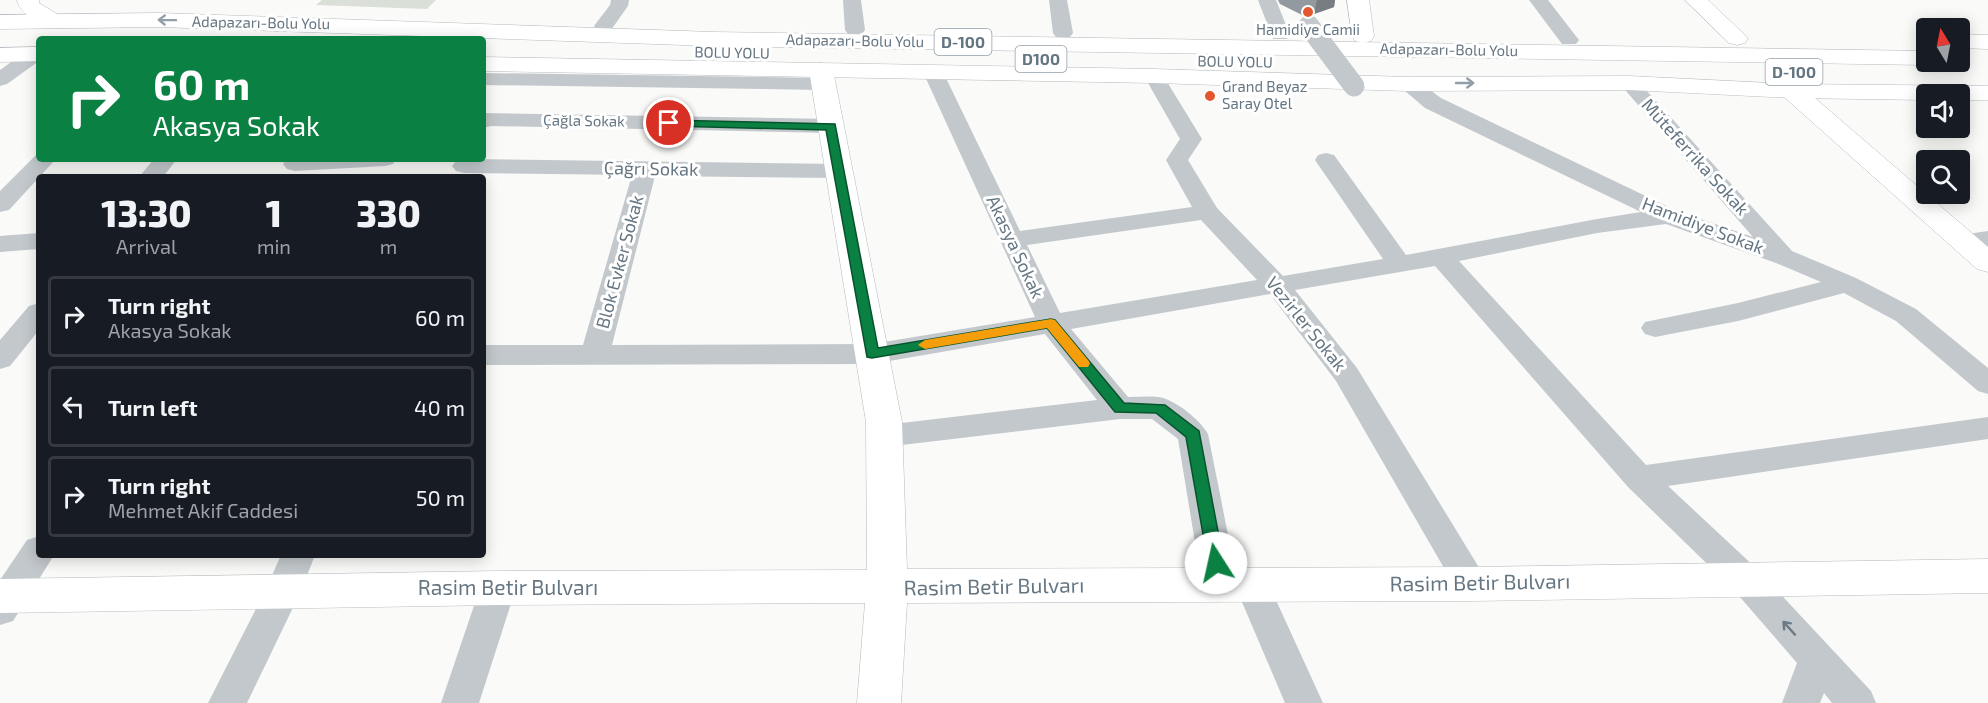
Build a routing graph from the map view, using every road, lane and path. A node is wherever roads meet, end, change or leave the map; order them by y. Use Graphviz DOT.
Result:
graph roads {
  1 [pos="28,0"];
  2 [pos="620,0"];
  3 [pos="852,0"];
  4 [pos="1058,0"];
  5 [pos="1268,0"];
  6 [pos="1358,0"];
  7 [pos="1538,0"];
  8 [pos="1696,0"];
  9 [pos="0,22"];
  10 [pos="54,22"];
  11 [pos="303,23"];
  12 [pos="604,26"];
  13 [pos="1309,26"];
  14 [pos="855,30"];
  15 [pos="1063,33"];
  16 [pos="1281,35"];
  17 [pos="1364,36"];
  18 [pos="1737,38"];
  19 [pos="1916,40"];
  20 [pos="1970,43"];
  21 [pos="1988,43"];
  22 [pos="1916,44"];
  23 [pos="1567,46"];
  24 [pos="486,49"];
  25 [pos="1916,58"];
  26 [pos="1970,58"];
  27 [pos="1988,59"];
  28 [pos="36,63"];
  29 [pos="486,64"];
  30 [pos="1599,69"];
  31 [pos="1,72"];
  32 [pos="933,72"];
  33 [pos="1988,75"];
  34 [pos="1154,76"];
  35 [pos="822,77"];
  36 [pos="486,79"];
  37 [pos="1629,83"];
  38 [pos="1407,84"];
  39 [pos="1354,86"];
  40 [pos="1792,91"];
  41 [pos="1988,92"];
  42 [pos="486,119"];
  43 [pos="831,126"];
  44 [pos="1326,160"];
  45 [pos="42,162"];
  46 [pos="164,162"];
  47 [pos="350,162"];
  48 [pos="293,167"];
  49 [pos="463,167"];
  50 [pos="645,169"];
  51 [pos="839,171"];
  52 [pos="154,174"];
  53 [pos="0,205"];
  54 [pos="1208,212"];
  55 [pos="1668,216"];
  56 [pos="1012,240"];
  57 [pos="1975,240"];
  58 [pos="36,242"];
  59 [pos="0,244"];
  60 [pos="1441,257"];
  61 [pos="1785,258"];
  62 [pos="1988,263"];
  63 [pos="1399,264"];
  64 [pos="1847,284"];
  65 [pos="1277,285"];
  66 [pos="36,316"];
  67 [pos="1051,323"];
  68 [pos="1654,328"];
  69 [pos="872,354"];
  70 [pos="486,355"];
  71 [pos="595,355"];
  72 [pos="0,359"];
  73 [pos="1988,384"];
  74 [pos="1120,408"];
  75 [pos="1988,428"];
  76 [pos="885,436"];
  77 [pos="1638,478"];
  78 [pos="36,554"];
  79 [pos="291,573"];
  80 [pos="1988,576"];
  81 [pos="1745,579"];
  82 [pos="1236,584"];
  83 [pos="1471,584"];
  84 [pos="498,588"];
  85 [pos="887,588"];
  86 [pos="3,600"];
  87 [pos="1817,659"];
  88 [pos="227,703"];
  89 [pos="460,703"];
  90 [pos="879,703"];
  91 [pos="1304,703"];
  92 [pos="1801,703"];
  93 [pos="1857,703"];
  1 -- 10 [label="main road"];
  2 -- 12 [label="street"];
  3 -- 14 [label="street"];
  4 -- 15 [label="street"];
  5 -- 16 [label="street"];
  6 -- 17 [label="main road"];
  7 -- 23 [label="street"];
  8 -- 18 [label="main road"];
  9 -- 10 [label="main road, Adapazarı-Bolu Yolu / D-100"];
  11 -- 10 [label="main road, Adapazarı-Bolu Yolu / D-100, one-way"];
  11 -- 12 [label="main road"];
  11 -- 23 [label="main road, Adapazarı-Bolu Yolu / D-100"];
  12 -- 14 [label="main road"];
  13 -- 39 [label="street, bridge"];
  14 -- 15 [label="main road"];
  15 -- 16 [label="main road"];
  16 -- 17 [label="main road"];
  17 -- 23 [label="main road"];
  18 -- 19 [label="main road"];
  18 -- 23 [label="main road"];
  20 -- 21 [label="main road"];
  22 -- 23 [label="main road"];
  23 -- 25 [label="main road, Adapazarı-Bolu Yolu / D-100"];
  24 -- 30 [label="main road, BOLU YOLU / D100"];
  26 -- 27 [label="main road"];
  28 -- 31 [label="main road"];
  29 -- 35 [label="main road"];
  30 -- 33 [label="main road, BOLU YOLU / D-100"];
  30 -- 41 [label="main road"];
  32 -- 34 [label="main road"];
  32 -- 35 [label="main road"];
  32 -- 56 [label="street, Akasya Sokak"];
  34 -- 38 [label="main road"];
  34 -- 54 [label="street, Vezirler Sokak"];
  35 -- 36 [label="street"];
  35 -- 43 [label="main road"];
  38 -- 37 [label="main road, one-way"];
  37 -- 40 [label="main road"];
  37 -- 61 [label="street, Müteferrika Sokak"];
  38 -- 55 [label="street, Hamidiye Sokak"];
  40 -- 41 [label="main road"];
  40 -- 57 [label="main road"];
  42 -- 43 [label="street, Çağla Sokak"];
  43 -- 51 [label="main road"];
  44 -- 63 [label="street"];
  45 -- 53 [label="street"];
  46 -- 52 [label="street"];
  47 -- 48 [label="street"];
  49 -- 50 [label="street, Çağrı Sokak"];
  50 -- 51 [label="street, Çağrı Sokak"];
  50 -- 71 [label="street, Blok Evker Sokak"];
  51 -- 69 [label="main road"];
  54 -- 56 [label="street"];
  54 -- 65 [label="street, Vezirler Sokak"];
  55 -- 60 [label="street"];
  55 -- 61 [label="street, Hamidiye Sokak"];
  56 -- 67 [label="street, Akasya Sokak"];
  57 -- 62 [label="main road"];
  58 -- 59 [label="street"];
  60 -- 63 [label="street"];
  60 -- 77 [label="street"];
  61 -- 64 [label="street, Hamidiye Sokak"];
  63 -- 65 [label="street"];
  64 -- 68 [label="street"];
  64 -- 73 [label="street, Hamidiye Sokak"];
  65 -- 67 [label="street"];
  65 -- 83 [label="street, Vezirler Sokak"];
  66 -- 72 [label="street"];
  67 -- 69 [label="street"];
  67 -- 74 [label="street, Akasya Sokak"];
  69 -- 71 [label="street"];
  69 -- 76 [label="main road"];
  70 -- 71 [label="street"];
  74 -- 76 [label="street"];
  74 -- 82 [label="street"];
  75 -- 77 [label="street"];
  76 -- 85 [label="main road"];
  77 -- 81 [label="street"];
  78 -- 86 [label="street"];
  79 -- 84 [label="main road, Rasim Betir Bulvarı"];
  79 -- 86 [label="main road, Rasim Betir Bulvarı"];
  79 -- 88 [label="street"];
  80 -- 81 [label="main road, Rasim Betir Bulvarı"];
  81 -- 83 [label="main road, Rasim Betir Bulvarı"];
  87 -- 81 [label="street, one-way"];
  82 -- 83 [label="main road, Rasim Betir Bulvarı"];
  82 -- 85 [label="main road, Rasim Betir Bulvarı"];
  82 -- 91 [label="street"];
  84 -- 85 [label="main road, Rasim Betir Bulvarı"];
  84 -- 89 [label="street"];
  85 -- 90 [label="main road"];
  87 -- 92 [label="street"];
  87 -- 93 [label="street"];
}
